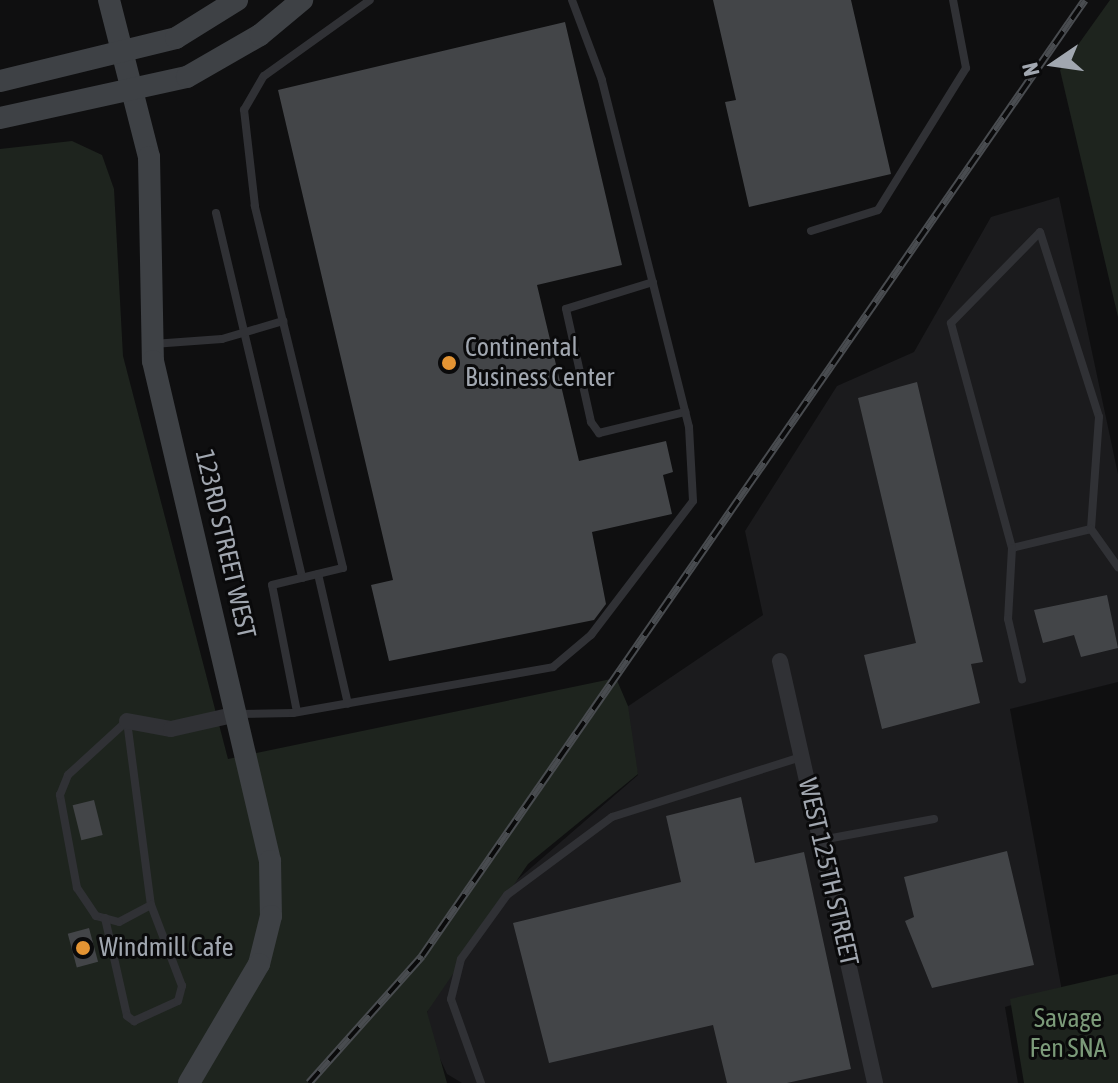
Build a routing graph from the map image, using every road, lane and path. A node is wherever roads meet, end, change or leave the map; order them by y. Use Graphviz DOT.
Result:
graph roads {
  1 [pos="109,0"];
  2 [pos="237,0"];
  3 [pos="302,0"];
  4 [pos="370,0"];
  5 [pos="572,0"];
  6 [pos="953,0"];
  7 [pos="124,52"];
  8 [pos="0,81"];
  9 [pos="133,89"];
  10 [pos="0,118"];
  11 [pos="216,213"];
  12 [pos="811,231"];
  13 [pos="653,282"];
  14 [pos="283,321"];
  15 [pos="244,332"];
  16 [pos="153,344"];
  17 [pos="685,412"];
  18 [pos="1091,529"];
  19 [pos="1012,548"];
  20 [pos="1118,567"];
  21 [pos="318,574"];
  22 [pos="302,578"];
  23 [pos="780,661"];
  24 [pos="1022,679"];
  25 [pos="348,704"];
  26 [pos="297,712"];
  27 [pos="237,714"];
  28 [pos="127,721"];
  29 [pos="802,757"];
  30 [pos="934,819"];
  31 [pos="821,840"];
  32 [pos="151,905"];
  33 [pos="105,918"];
  34 [pos="189,1083"];
  35 [pos="481,1083"];
  36 [pos="875,1083"];
  1 -- 7 [label="street, 123RD STREET WEST"];
  2 -- 7 [label="street"];
  3 -- 9 [label="street"];
  4 -- 14 [label="lane"];
  5 -- 13 [label="lane"];
  6 -- 12 [label="lane"];
  7 -- 8 [label="street"];
  7 -- 9 [label="street, 123RD STREET WEST"];
  9 -- 10 [label="street"];
  9 -- 16 [label="street, 123RD STREET WEST"];
  11 -- 15 [label="lane"];
  13 -- 17 [label="lane"];
  13 -- 17 [label="lane"];
  14 -- 15 [label="lane"];
  14 -- 21 [label="lane"];
  15 -- 16 [label="lane"];
  15 -- 22 [label="lane"];
  16 -- 27 [label="street, 123RD STREET WEST"];
  17 -- 25 [label="lane"];
  18 -- 19 [label="lane"];
  18 -- 19 [label="lane"];
  18 -- 20 [label="lane"];
  19 -- 24 [label="lane"];
  21 -- 22 [label="lane"];
  21 -- 25 [label="lane"];
  22 -- 26 [label="lane"];
  23 -- 29 [label="street, WEST 125TH STREET"];
  25 -- 26 [label="lane"];
  26 -- 27 [label="lane"];
  27 -- 28 [label="street"];
  27 -- 34 [label="street, 123RD STREET WEST"];
  28 -- 32 [label="lane"];
  28 -- 33 [label="lane"];
  29 -- 31 [label="street, WEST 125TH STREET"];
  29 -- 35 [label="lane"];
  30 -- 31 [label="lane"];
  31 -- 36 [label="street, WEST 125TH STREET"];
  32 -- 33 [label="lane"];
  32 -- 33 [label="lane"];
}
